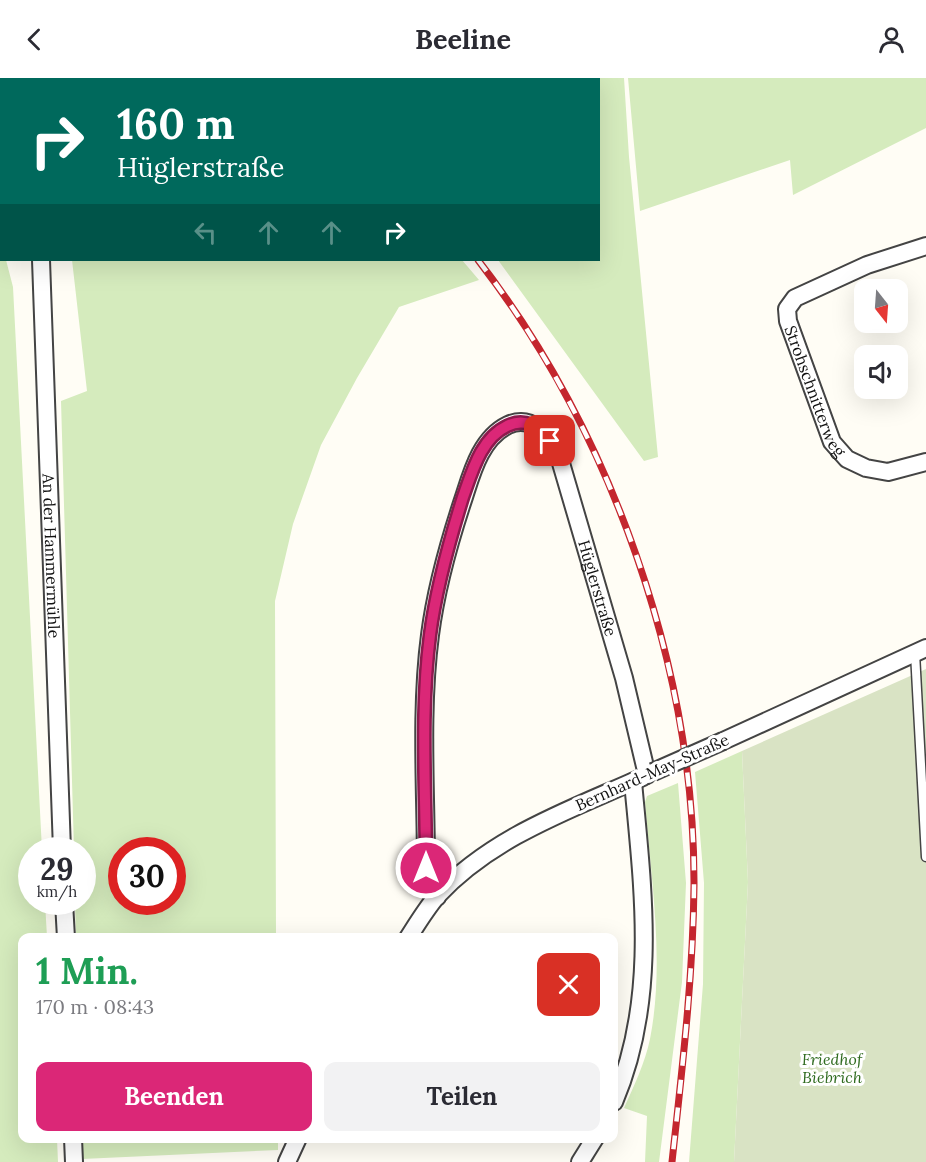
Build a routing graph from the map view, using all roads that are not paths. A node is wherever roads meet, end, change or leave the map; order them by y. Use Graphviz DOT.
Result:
graph roads {
  1 [pos="926,246"];
  2 [pos="41,261"];
  3 [pos="926,462"];
  4 [pos="921,650"];
  5 [pos="645,776"];
  6 [pos="62,837"];
  7 [pos="926,857"];
  8 [pos="437,897"];
  9 [pos="65,915"];
  10 [pos="66,933"];
  11 [pos="412,933"];
  12 [pos="618,1092"];
  13 [pos="73,1143"];
  14 [pos="296,1143"];
  15 [pos="592,1143"];
  16 [pos="74,1162"];
  17 [pos="287,1162"];
  18 [pos="580,1162"];
  1 -- 3 [label="street, Strohschnitterweg"];
  2 -- 6 [label="street, An der Hammermühle"];
  4 -- 5 [label="street, Bernhard-May-Straße, bridge"];
  4 -- 7 [label="lane"];
  5 -- 8 [label="street, Bernhard-May-Straße"];
  5 -- 8 [label="street, Hüglerstraße"];
  5 -- 12 [label="street, Hüglerstraße"];
  8 -- 11 [label="street, Bernhard-May-Straße"];
  9 -- 10 [label="street"];
  13 -- 16 [label="street"];
  14 -- 17 [label="street"];
  15 -- 18 [label="street"];
}
